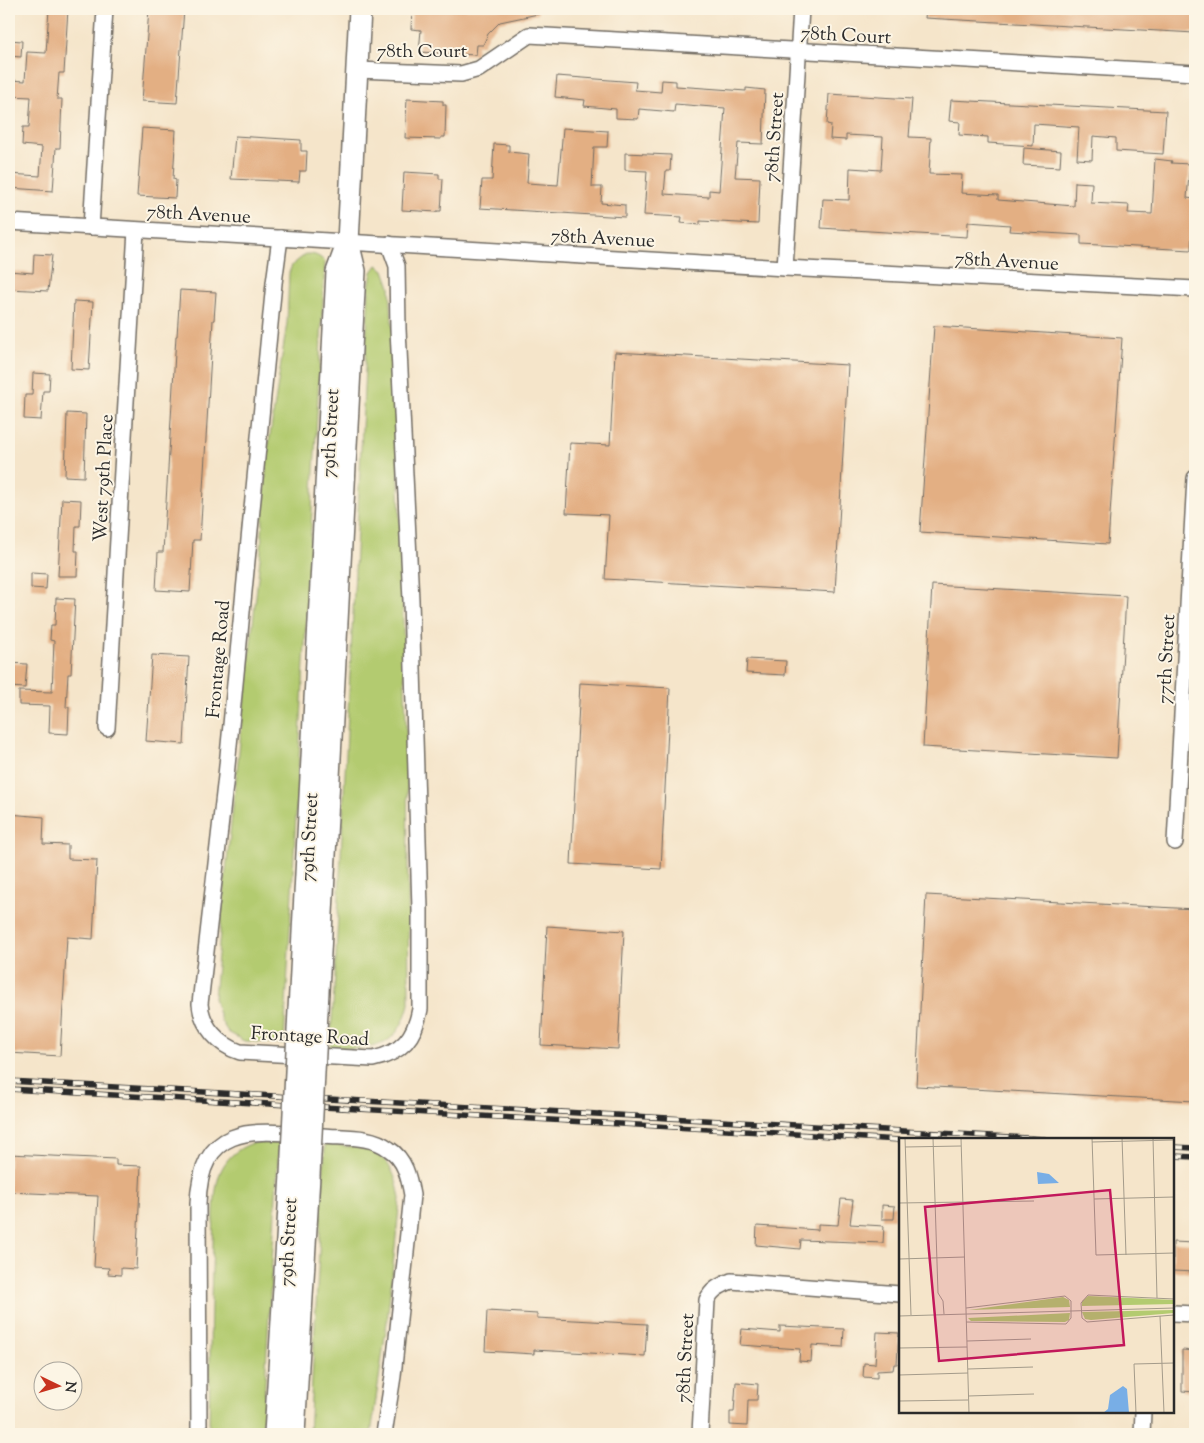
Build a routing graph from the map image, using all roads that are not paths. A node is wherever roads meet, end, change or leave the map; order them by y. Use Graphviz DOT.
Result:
graph roads {
  1 [pos="104,9"];
  2 [pos="360,9"];
  3 [pos="802,9"];
  4 [pos="799,51"];
  5 [pos="356,70"];
  6 [pos="1195,73"];
  7 [pos="9,222"];
  8 [pos="90,227"];
  9 [pos="136,230"];
  10 [pos="280,238"];
  11 [pos="348,242"];
  12 [pos="388,244"];
  13 [pos="785,268"];
  14 [pos="1195,289"];
  15 [pos="1195,478"];
  16 [pos="107,728"];
  17 [pos="1175,842"];
  18 [pos="300,1176"];
  19 [pos="899,1294"];
  20 [pos="1174,1313"];
  21 [pos="1195,1314"];
  22 [pos="1143,1413"];
  23 [pos="199,1434"];
  24 [pos="275,1434"];
  25 [pos="294,1434"];
  26 [pos="384,1434"];
  27 [pos="700,1434"];
  28 [pos="1142,1434"];
  1 -- 8 [label="street"];
  2 -- 5 [label="main road, 79th Street"];
  3 -- 4 [label="street, 78th Street"];
  4 -- 5 [label="street, 78th Court"];
  4 -- 6 [label="street, 78th Court"];
  4 -- 13 [label="street, 78th Street"];
  5 -- 11 [label="main road, 79th Street"];
  7 -- 8 [label="street, 78th Avenue"];
  8 -- 9 [label="street, 78th Avenue"];
  9 -- 10 [label="street, 78th Avenue"];
  9 -- 16 [label="street, West 79th Place"];
  10 -- 11 [label="street, 78th Avenue"];
  10 -- 12 [label="street, Frontage Road"];
  11 -- 12 [label="street, 78th Avenue"];
  11 -- 18 [label="main road, 79th Street, bridge"];
  12 -- 13 [label="street, 78th Avenue"];
  13 -- 14 [label="street, 78th Avenue"];
  15 -- 17 [label="street, 77th Street"];
  18 -- 24 [label="main road, 79th Street"];
  18 -- 25 [label="main road, 79th Street"];
  19 -- 27 [label="street, 78th Street"];
  20 -- 21 [label="street"];
  22 -- 28 [label="street"];
  23 -- 26 [label="street"];
}
